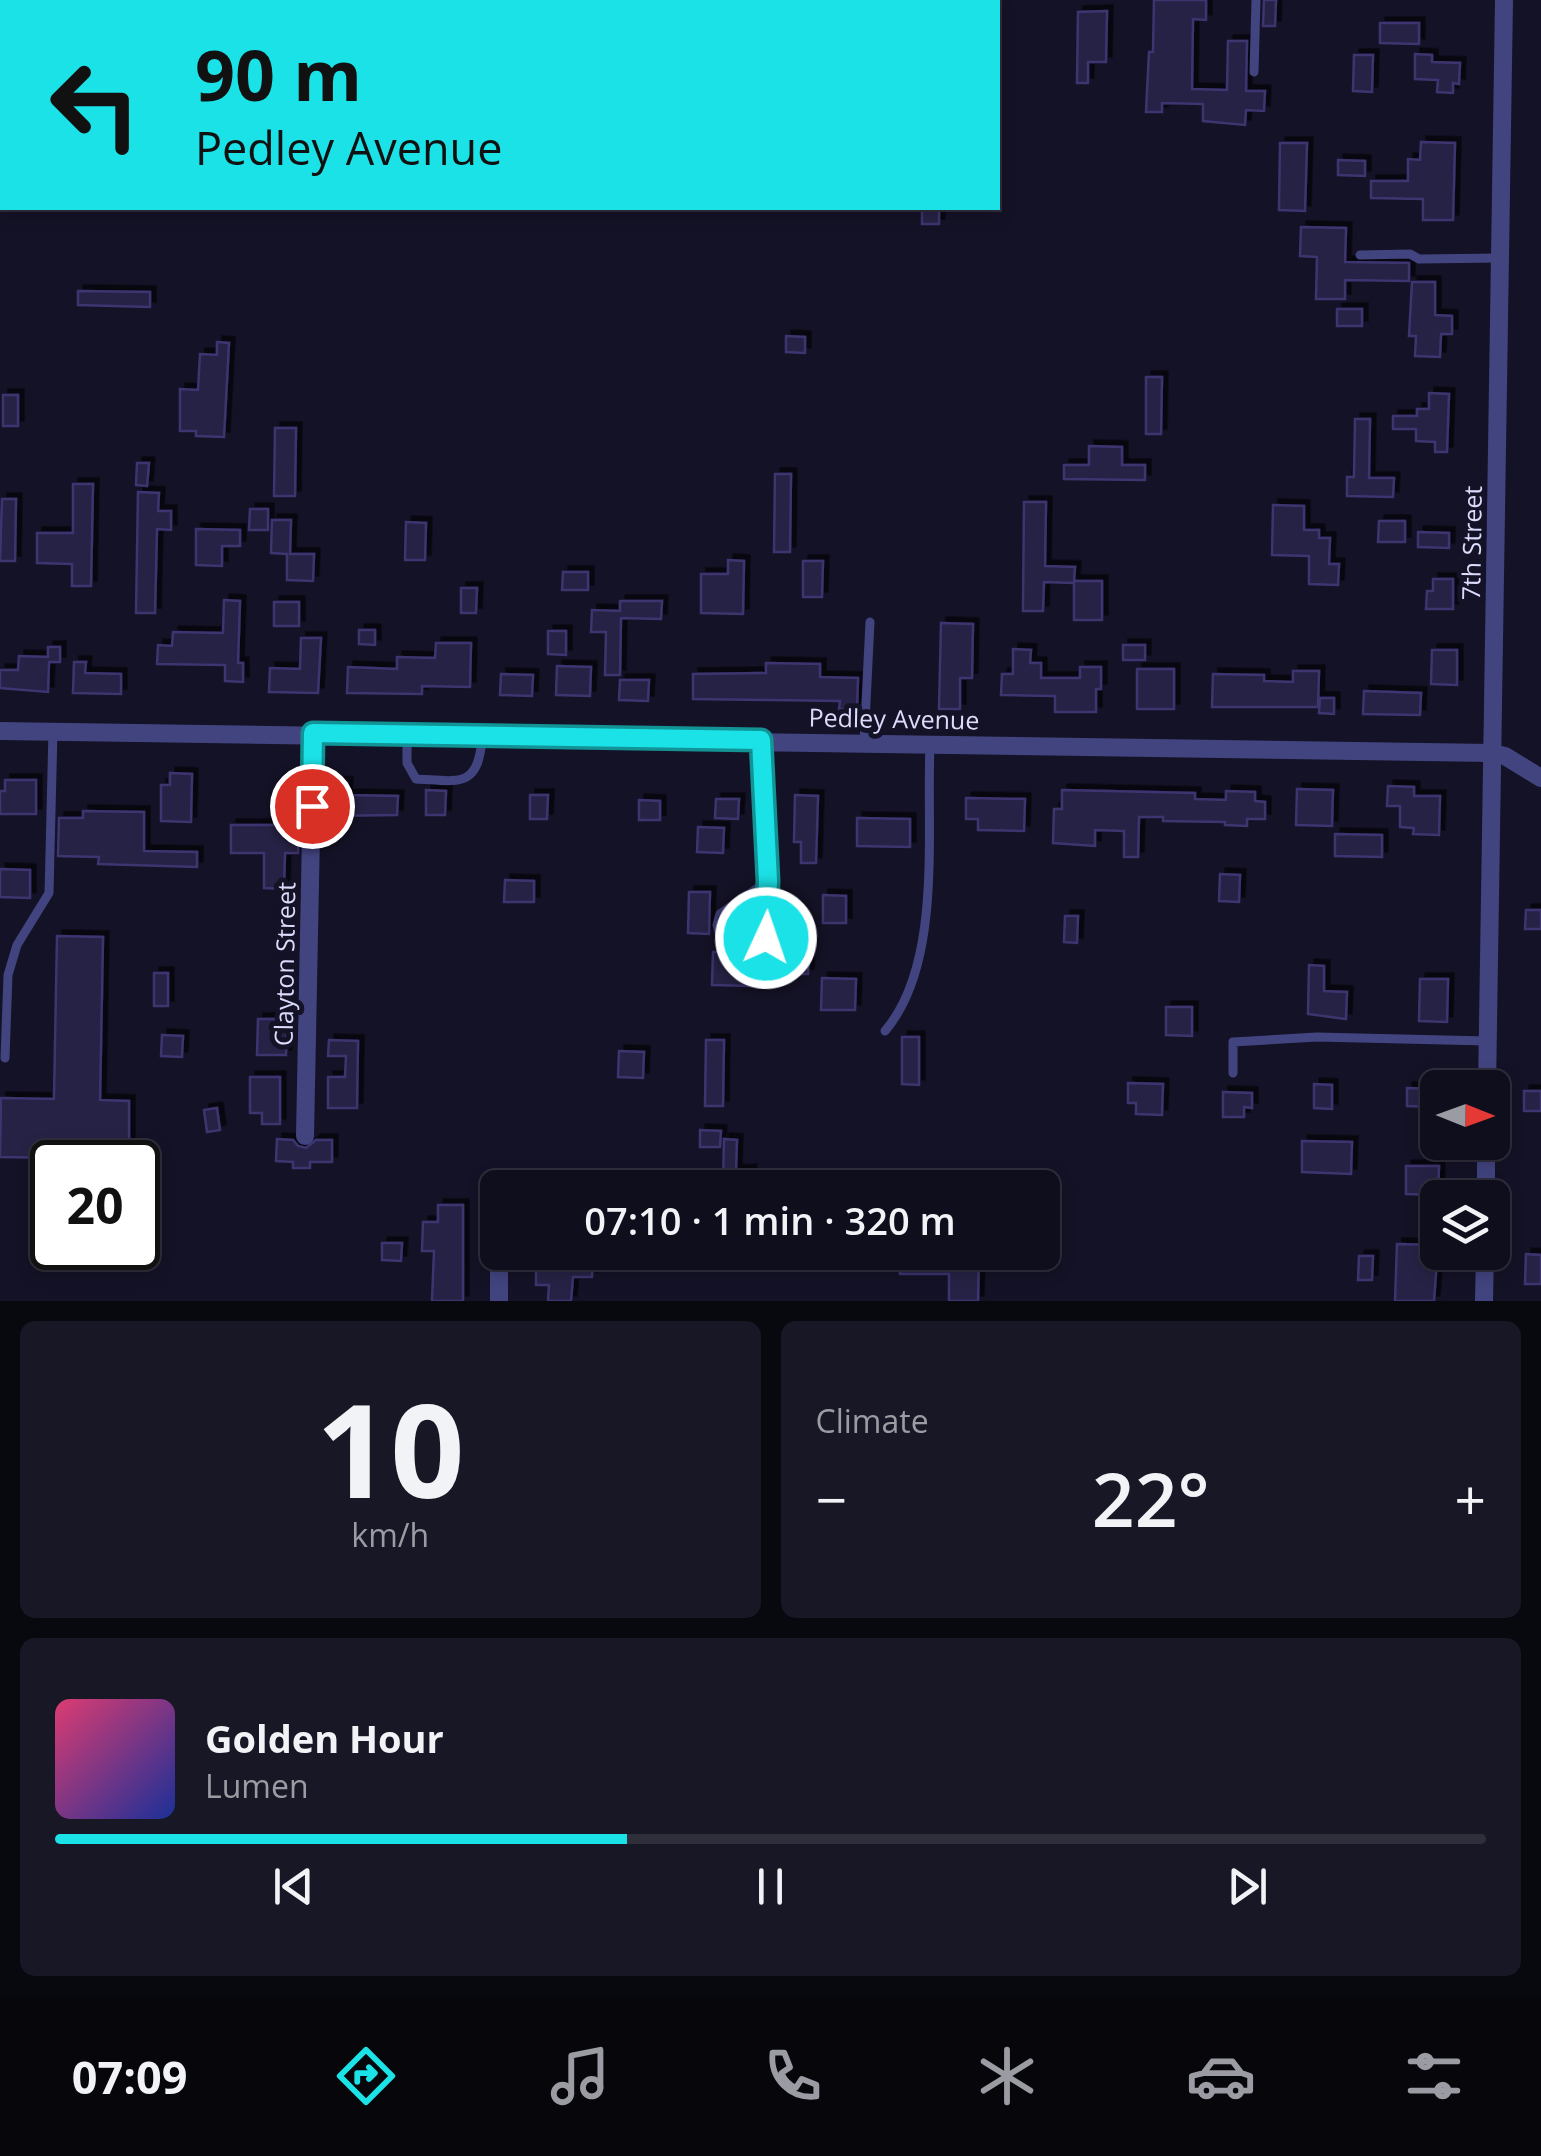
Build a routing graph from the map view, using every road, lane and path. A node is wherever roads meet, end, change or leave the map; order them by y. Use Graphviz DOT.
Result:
graph roads {
  1 [pos="1256,0"];
  2 [pos="1504,0"];
  3 [pos="1254,72"];
  4 [pos="1360,255"];
  5 [pos="1500,258"];
  6 [pos="870,622"];
  7 [pos="0,731"];
  8 [pos="53,731"];
  9 [pos="313,733"];
  10 [pos="407,734"];
  11 [pos="482,736"];
  12 [pos="761,740"];
  13 [pos="864,742"];
  14 [pos="930,743"];
  15 [pos="1492,753"];
  16 [pos="1541,778"];
  17 [pos="768,881"];
  18 [pos="885,1030"];
  19 [pos="1488,1041"];
  20 [pos="5,1058"];
  21 [pos="1487,1070"];
  22 [pos="1233,1073"];
  23 [pos="306,1136"];
  24 [pos="499,1270"];
  25 [pos="1485,1270"];
  26 [pos="499,1301"];
  27 [pos="1484,1301"];
  1 -- 3 [label="lane"];
  2 -- 5 [label="street, 7th Street"];
  4 -- 5 [label="lane"];
  5 -- 15 [label="street, 7th Street"];
  6 -- 13 [label="lane"];
  7 -- 8 [label="street, Pedley Avenue"];
  8 -- 9 [label="street, Pedley Avenue"];
  8 -- 20 [label="lane"];
  9 -- 10 [label="street, Pedley Avenue"];
  9 -- 23 [label="street, Clayton Street"];
  10 -- 11 [label="street, Pedley Avenue"];
  10 -- 11 [label="lane"];
  11 -- 12 [label="street, Pedley Avenue"];
  12 -- 13 [label="street, Pedley Avenue"];
  12 -- 17 [label="lane"];
  13 -- 14 [label="street, Pedley Avenue"];
  14 -- 15 [label="street, Pedley Avenue"];
  14 -- 18 [label="lane"];
  15 -- 16 [label="street, Pedley Avenue"];
  15 -- 19 [label="street, 7th Street"];
  17 -- 17 [label="lane"];
  19 -- 21 [label="street, 7th Street"];
  19 -- 22 [label="lane"];
  24 -- 26 [label="street"];
  25 -- 27 [label="street"];
}
